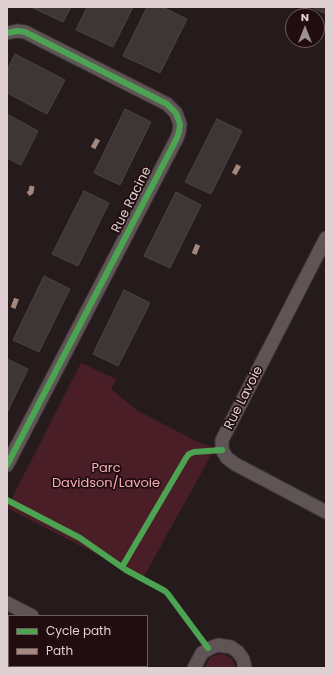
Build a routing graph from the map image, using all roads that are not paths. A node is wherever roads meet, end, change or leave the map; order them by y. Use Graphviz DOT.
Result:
graph roads {
  1 [pos="7,33"];
  2 [pos="326,238"];
  3 [pos="7,465"];
  4 [pos="326,512"];
  5 [pos="7,604"];
  6 [pos="30,615"];
  7 [pos="194,668"];
  8 [pos="245,668"];
  1 -- 3 [label="street, Rue Racine"];
  2 -- 4 [label="street, Rue Lavoie"];
  5 -- 6 [label="street"];
  7 -- 8 [label="street"];
}
